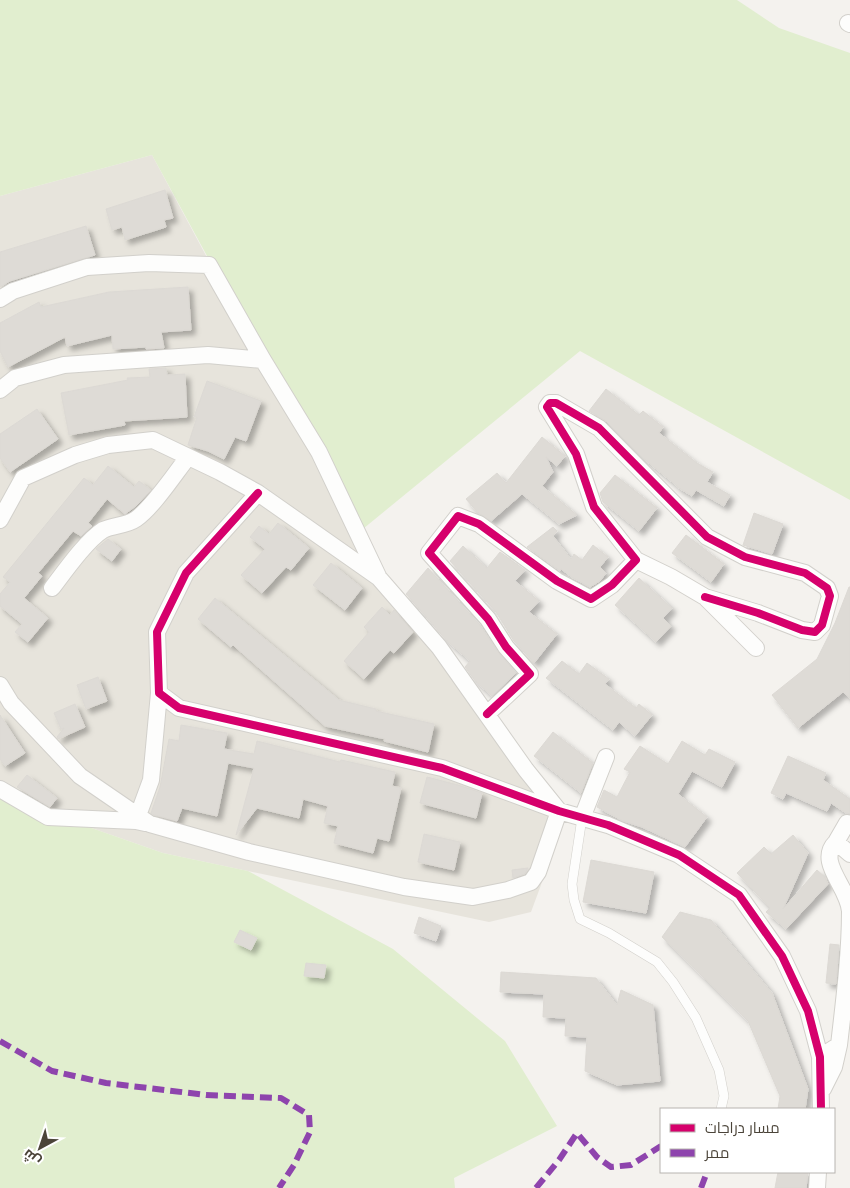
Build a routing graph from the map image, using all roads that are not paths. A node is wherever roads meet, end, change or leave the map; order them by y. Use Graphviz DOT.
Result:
graph roads {
  1 [pos="0,299"];
  2 [pos="262,360"];
  3 [pos="0,390"];
  4 [pos="188,458"];
  5 [pos="258,493"];
  6 [pos="0,520"];
  7 [pos="636,560"];
  8 [pos="379,578"];
  9 [pos="52,588"];
  10 [pos="705,598"];
  11 [pos="756,648"];
  12 [pos="0,684"];
  13 [pos="159,693"];
  14 [pos="487,714"];
  15 [pos="606,757"];
  16 [pos="0,789"];
  17 [pos="559,811"];
  18 [pos="582,818"];
  19 [pos="141,820"];
  20 [pos="848,823"];
  21 [pos="836,842"];
  22 [pos="850,854"];
  23 [pos="839,1044"];
  24 [pos="820,1057"];
  25 [pos="822,1093"];
  26 [pos="721,1108"];
  27 [pos="822,1108"];
  28 [pos="818,1173"];
  29 [pos="817,1188"];
  1 -- 2 [label="street"];
  2 -- 3 [label="street"];
  2 -- 8 [label="street"];
  4 -- 5 [label="street"];
  4 -- 6 [label="street"];
  4 -- 9 [label="street"];
  5 -- 8 [label="street"];
  5 -- 13 [label="street"];
  7 -- 10 [label="street"];
  7 -- 10 [label="street"];
  7 -- 14 [label="street"];
  8 -- 14 [label="street"];
  10 -- 11 [label="street"];
  12 -- 19 [label="street"];
  13 -- 17 [label="street"];
  13 -- 19 [label="street"];
  14 -- 17 [label="street"];
  15 -- 18 [label="street"];
  16 -- 19 [label="street"];
  17 -- 18 [label="street"];
  17 -- 19 [label="street"];
  18 -- 24 [label="street"];
  18 -- 26 [label="lane"];
  20 -- 21 [label="street"];
  21 -- 22 [label="street"];
  21 -- 23 [label="street"];
  23 -- 24 [label="street"];
  23 -- 25 [label="street"];
  24 -- 25 [label="street"];
  25 -- 27 [label="street"];
  28 -- 29 [label="street"];
}
